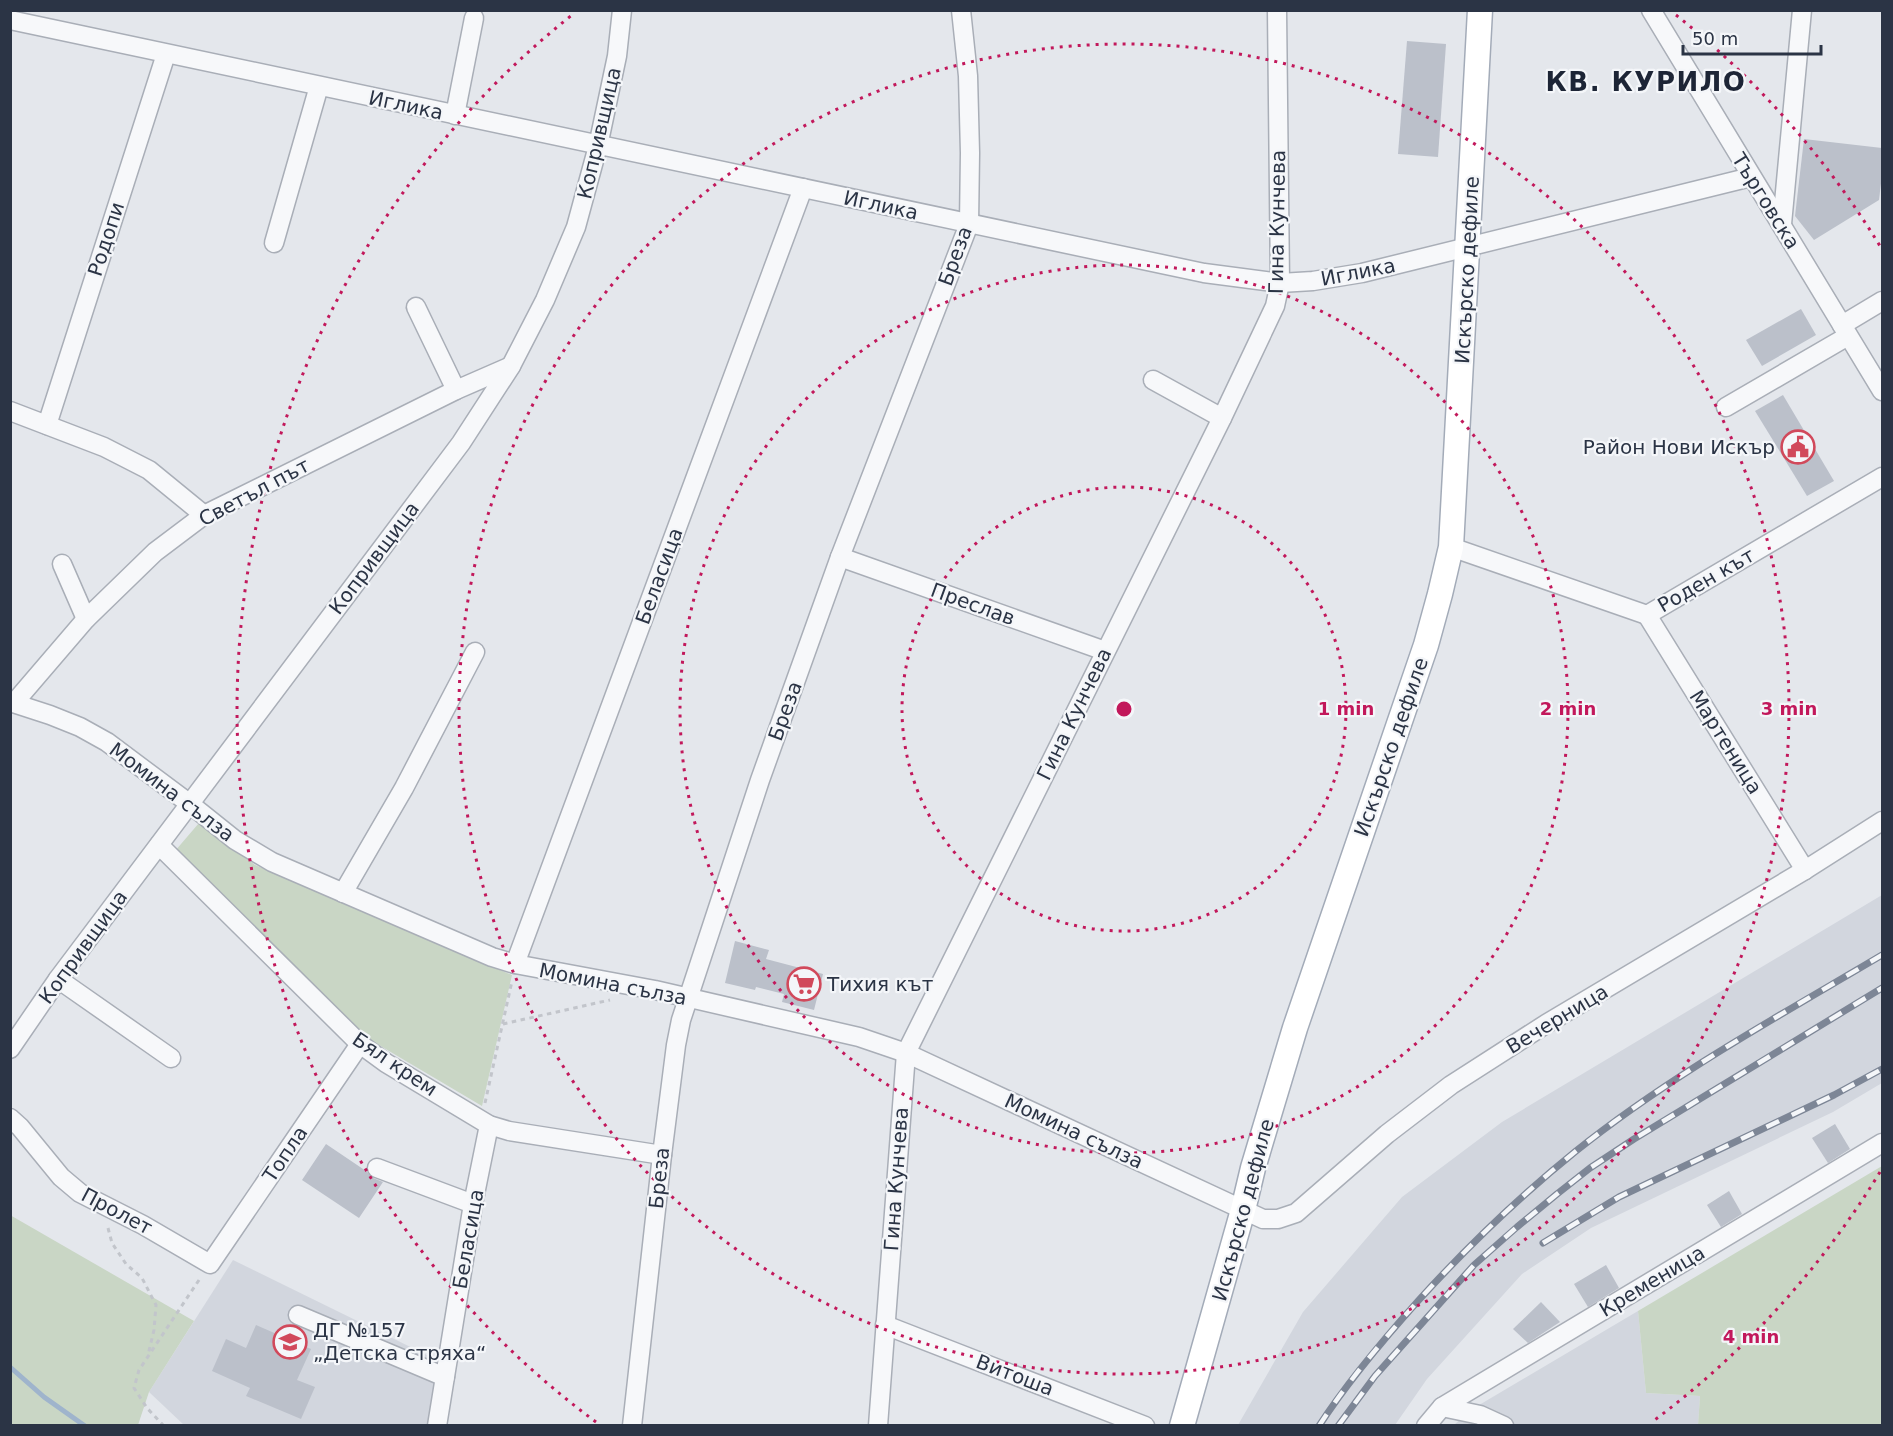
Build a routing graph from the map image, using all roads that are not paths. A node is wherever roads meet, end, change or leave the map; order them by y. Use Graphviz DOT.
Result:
graph roads {
  1 [pos="622,10"];
  2 [pos="961,10"];
  3 [pos="1277,10"];
  4 [pos="1480,10"];
  5 [pos="1651,10"];
  6 [pos="1802,10"];
  7 [pos="474,18"];
  8 [pos="10,20"];
  9 [pos="166,54"];
  10 [pos="319,87"];
  11 [pos="455,115"];
  12 [pos="598,146"];
  13 [pos="1751,177"];
  14 [pos="803,188"];
  15 [pos="969,224"];
  16 [pos="1782,224"];
  17 [pos="274,243"];
  18 [pos="1468,248"];
  19 [pos="1280,283"];
  20 [pos="1882,301"];
  21 [pos="416,307"];
  22 [pos="1845,331"];
  23 [pos="511,366"];
  24 [pos="1153,380"];
  25 [pos="456,390"];
  26 [pos="1882,391"];
  27 [pos="1726,407"];
  28 [pos="10,411"];
  29 [pos="1222,418"];
  30 [pos="47,425"];
  31 [pos="1882,477"];
  32 [pos="204,515"];
  33 [pos="1450,547"];
  34 [pos="840,557"];
  35 [pos="62,564"];
  36 [pos="1647,615"];
  37 [pos="86,619"];
  38 [pos="1105,651"];
  39 [pos="475,652"];
  40 [pos="12,703"];
  41 [pos="190,804"];
  42 [pos="1882,820"];
  43 [pos="159,845"];
  44 [pos="1805,870"];
  45 [pos="343,893"];
  46 [pos="515,964"];
  47 [pos="58,979"];
  48 [pos="688,998"];
  49 [pos="360,1044"];
  50 [pos="10,1049"];
  51 [pos="906,1053"];
  52 [pos="171,1058"];
  53 [pos="10,1118"];
  54 [pos="485,1122"];
  55 [pos="1882,1143"];
  56 [pos="662,1155"];
  57 [pos="377,1168"];
  58 [pos="473,1204"];
  59 [pos="1243,1210"];
  60 [pos="210,1264"];
  61 [pos="298,1315"];
  62 [pos="885,1325"];
  63 [pos="445,1377"];
  64 [pos="1442,1407"];
  65 [pos="437,1425"];
  66 [pos="632,1425"];
  67 [pos="878,1425"];
  68 [pos="1145,1425"];
  69 [pos="1182,1425"];
  70 [pos="1426,1425"];
  71 [pos="1504,1425"];
  1 -- 12 [label="street, Копривщица"];
  2 -- 15 [label="street, Бреза"];
  3 -- 19 [label="street, Гина Кунчева"];
  4 -- 18 [label="main road, Искърско дефиле"];
  5 -- 13 [label="street, Търговска"];
  6 -- 16 [label="street"];
  7 -- 11 [label="street"];
  8 -- 9 [label="street, Иглика"];
  9 -- 10 [label="street, Иглика"];
  9 -- 30 [label="street, Родопи"];
  10 -- 11 [label="street, Иглика"];
  10 -- 17 [label="street"];
  11 -- 12 [label="street, Иглика"];
  12 -- 14 [label="street, Иглика"];
  12 -- 23 [label="street, Копривщица"];
  13 -- 16 [label="street, Търговска"];
  13 -- 18 [label="street, Иглика"];
  14 -- 15 [label="street, Иглика"];
  14 -- 46 [label="street, Беласица"];
  15 -- 19 [label="street, Иглика"];
  15 -- 34 [label="street, Бреза"];
  16 -- 22 [label="street, Търговска"];
  18 -- 19 [label="street, Иглика"];
  18 -- 33 [label="main road, Искърско дефиле"];
  19 -- 29 [label="street, Гина Кунчева"];
  20 -- 22 [label="street"];
  21 -- 25 [label="street"];
  22 -- 26 [label="street, Търговска"];
  22 -- 27 [label="street"];
  23 -- 25 [label="street, Светъл път"];
  23 -- 41 [label="street, Копривщица"];
  24 -- 29 [label="street"];
  25 -- 32 [label="street, Светъл път"];
  28 -- 30 [label="street"];
  29 -- 38 [label="street, Гина Кунчева"];
  30 -- 32 [label="street"];
  31 -- 36 [label="street, Роден кът"];
  32 -- 37 [label="street, Светъл път"];
  33 -- 36 [label="street, Роден кът"];
  33 -- 59 [label="main road, Искърско дефиле"];
  34 -- 38 [label="street, Преслав"];
  34 -- 48 [label="street, Бреза"];
  35 -- 37 [label="street"];
  36 -- 44 [label="street, Мартеница"];
  37 -- 40 [label="street, Светъл път"];
  38 -- 51 [label="street, Гина Кунчева"];
  39 -- 45 [label="street"];
  40 -- 41 [label="street, Момина сълза"];
  41 -- 43 [label="street, Копривщица"];
  41 -- 45 [label="street, Момина сълза"];
  42 -- 44 [label="street, Вечерница"];
  43 -- 47 [label="street, Копривщица"];
  43 -- 49 [label="street, Бял крем"];
  44 -- 59 [label="street, Вечерница"];
  45 -- 46 [label="street, Момина сълза"];
  46 -- 48 [label="street, Момина сълза"];
  47 -- 50 [label="street, Копривщица"];
  47 -- 52 [label="street"];
  48 -- 51 [label="street, Момина сълза"];
  48 -- 56 [label="street, Бреза"];
  49 -- 54 [label="street, Бял крем"];
  49 -- 60 [label="street, Топла"];
  51 -- 59 [label="street, Момина сълза"];
  51 -- 62 [label="street, Гина Кунчева"];
  53 -- 60 [label="street, Пролет"];
  54 -- 56 [label="street, Бял крем"];
  54 -- 58 [label="street, Беласица"];
  55 -- 64 [label="street, Кременица"];
  56 -- 66 [label="street, Бреза"];
  57 -- 58 [label="street"];
  58 -- 63 [label="street, Беласица"];
  59 -- 69 [label="main road, Искърско дефиле"];
  61 -- 63 [label="street"];
  62 -- 67 [label="street, Гина Кунчева"];
  62 -- 68 [label="street, Витоша"];
  63 -- 65 [label="street, Беласица"];
  64 -- 70 [label="street, Кременица"];
  64 -- 71 [label="street"];
}
